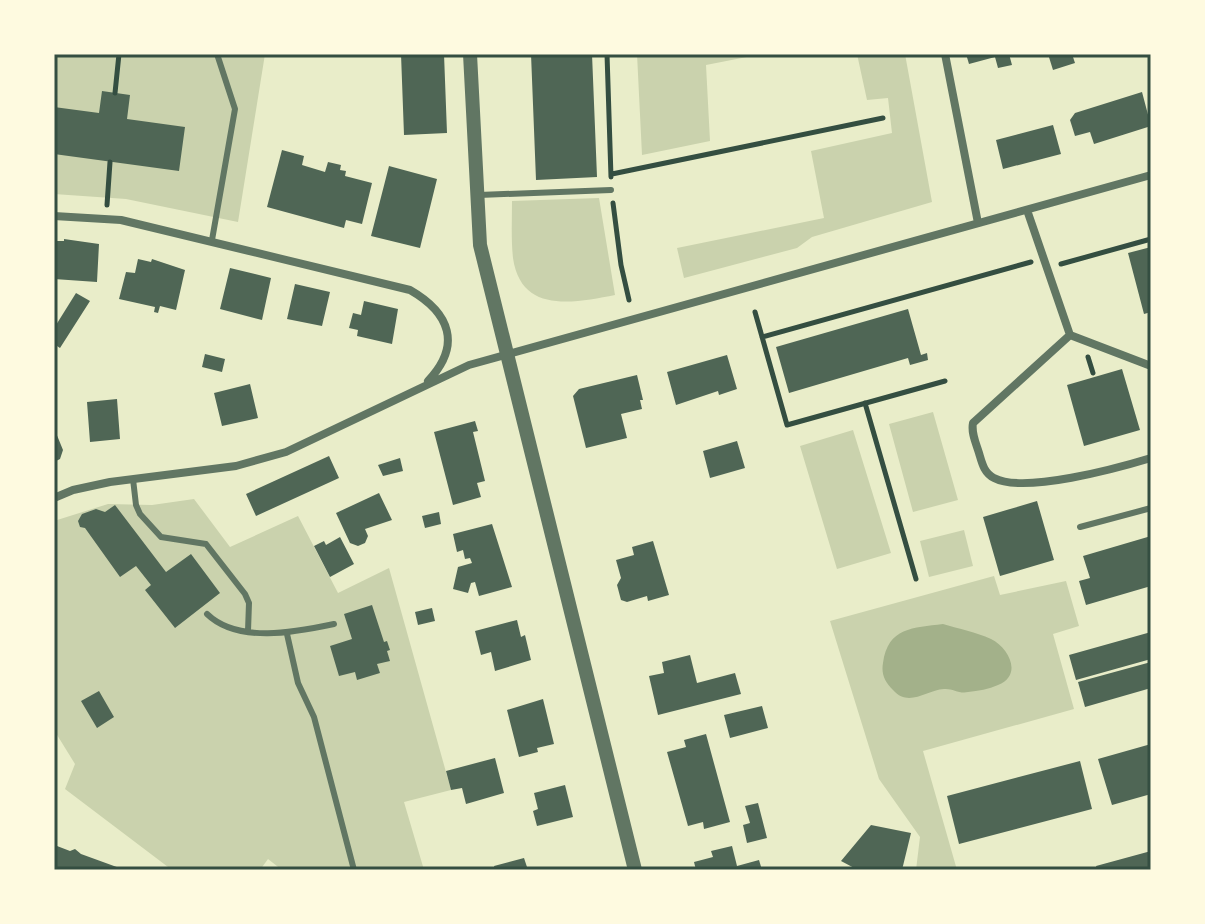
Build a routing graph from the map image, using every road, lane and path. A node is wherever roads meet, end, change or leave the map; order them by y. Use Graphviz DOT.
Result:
graph roads {
  1 [pos="119,54"];
  2 [pos="217,54"];
  3 [pos="470,54"];
  4 [pos="945,54"];
  5 [pos="115,93"];
  6 [pos="883,118"];
  7 [pos="110,162"];
  8 [pos="611,174"];
  9 [pos="1151,175"];
  10 [pos="611,190"];
  11 [pos="476,195"];
  12 [pos="108,197"];
  13 [pos="1027,210"];
  14 [pos="54,216"];
  15 [pos="978,223"];
  16 [pos="1151,239"];
  17 [pos="212,240"];
  18 [pos="1029,263"];
  19 [pos="1061,264"];
  20 [pos="755,312"];
  21 [pos="1070,335"];
  22 [pos="762,337"];
  23 [pos="506,355"];
  24 [pos="1151,366"];
  25 [pos="945,381"];
  26 [pos="425,385"];
  27 [pos="865,403"];
  28 [pos="1151,458"];
  29 [pos="133,479"];
  30 [pos="54,498"];
  31 [pos="1151,508"];
  32 [pos="1080,527"];
  33 [pos="916,579"];
  34 [pos="207,614"];
  35 [pos="334,624"];
  36 [pos="248,631"];
  37 [pos="287,634"];
  38 [pos="354,870"];
  39 [pos="635,870"];
  1 -- 5 [label="path"];
  2 -- 17 [label="lane"];
  3 -- 11 [label="street"];
  4 -- 15 [label="street"];
  6 -- 8 [label="path"];
  7 -- 12 [label="path"];
  9 -- 13 [label="street"];
  10 -- 11 [label="lane"];
  11 -- 23 [label="street"];
  13 -- 15 [label="street"];
  13 -- 21 [label="street"];
  14 -- 17 [label="street"];
  15 -- 23 [label="street"];
  16 -- 19 [label="path"];
  17 -- 26 [label="street"];
  18 -- 22 [label="path"];
  20 -- 22 [label="path"];
  21 -- 24 [label="street"];
  21 -- 28 [label="street"];
  22 -- 27 [label="path"];
  23 -- 26 [label="street"];
  23 -- 39 [label="street"];
  25 -- 27 [label="path"];
  26 -- 29 [label="street"];
  27 -- 33 [label="path"];
  29 -- 30 [label="street"];
  29 -- 36 [label="lane"];
  31 -- 32 [label="lane"];
  34 -- 36 [label="lane"];
  35 -- 37 [label="lane"];
  36 -- 37 [label="lane"];
  37 -- 38 [label="lane"];
}
